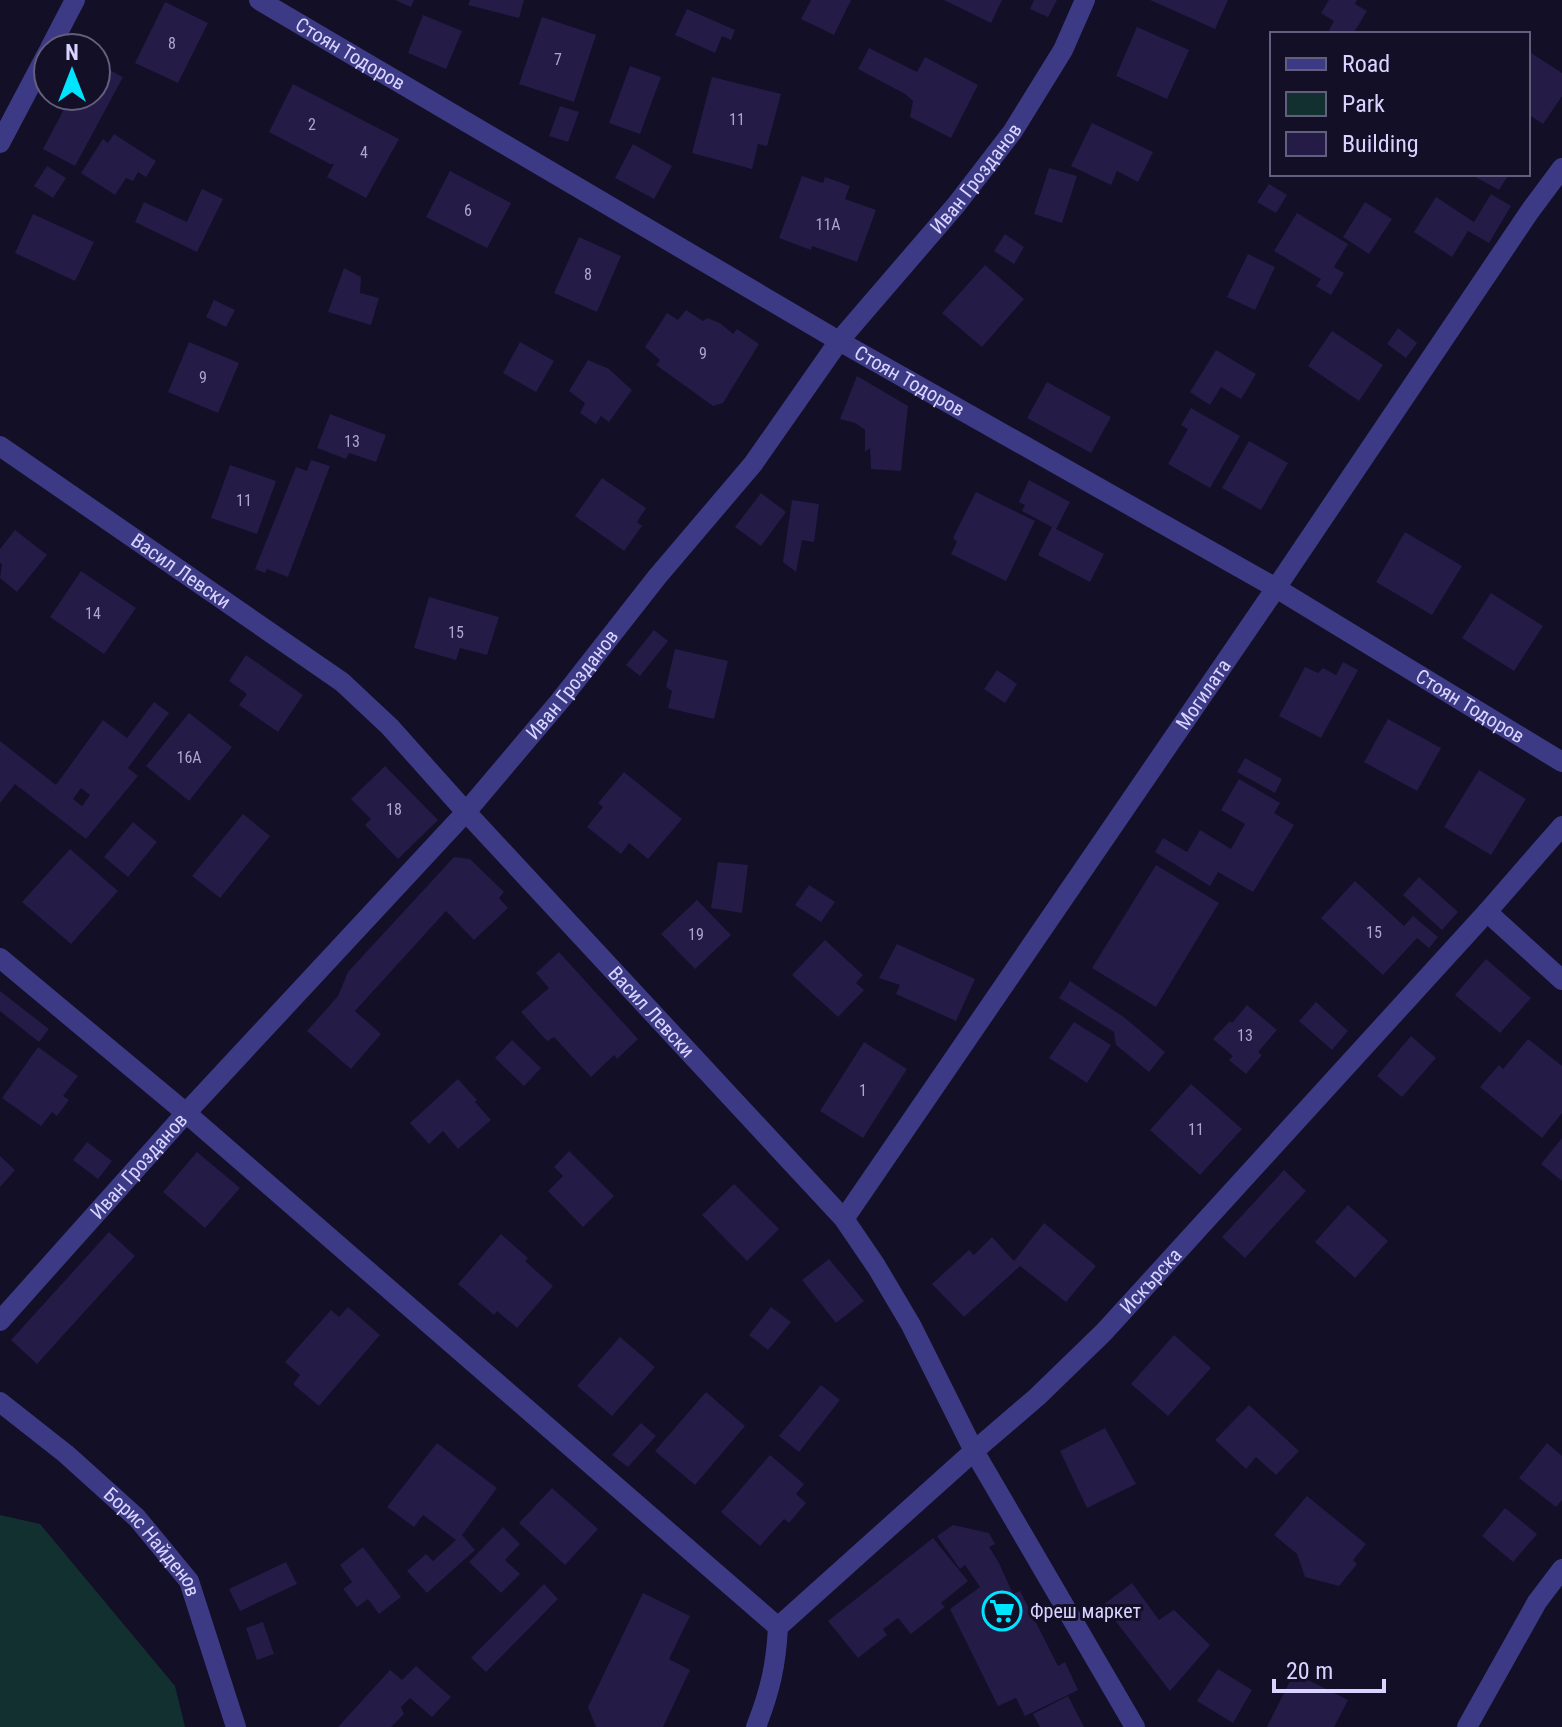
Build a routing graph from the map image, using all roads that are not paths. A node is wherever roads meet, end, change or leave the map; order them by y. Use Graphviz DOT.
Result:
graph roads {
  1 [pos="75,0"];
  2 [pos="259,0"];
  3 [pos="1085,0"];
  4 [pos="58,32"];
  5 [pos="32,82"];
  6 [pos="0,143"];
  7 [pos="1562,168"];
  8 [pos="839,341"];
  9 [pos="0,446"];
  10 [pos="1276,588"];
  11 [pos="1562,762"];
  12 [pos="466,812"];
  13 [pos="1562,826"];
  14 [pos="1487,912"];
  15 [pos="0,958"];
  16 [pos="1562,980"];
  17 [pos="186,1113"];
  18 [pos="844,1219"];
  19 [pos="0,1321"];
  20 [pos="0,1402"];
  21 [pos="974,1451"];
  22 [pos="1562,1569"];
  23 [pos="778,1627"];
  24 [pos="236,1727"];
  25 [pos="756,1727"];
  26 [pos="1135,1727"];
  27 [pos="1467,1727"];
  1 -- 4 [label="street"];
  2 -- 8 [label="street, Стоян Тодоров"];
  3 -- 8 [label="street, Иван Грозданов"];
  5 -- 6 [label="street"];
  7 -- 10 [label="street, Могилата"];
  8 -- 10 [label="street, Стоян Тодоров"];
  8 -- 12 [label="street, Иван Грозданов"];
  9 -- 12 [label="street, Васил Левски"];
  10 -- 11 [label="street, Стоян Тодоров"];
  10 -- 18 [label="street, Могилата"];
  12 -- 17 [label="street, Иван Грозданов"];
  12 -- 18 [label="street, Васил Левски"];
  13 -- 14 [label="street, Искърска"];
  14 -- 16 [label="street"];
  14 -- 21 [label="street, Искърска"];
  15 -- 17 [label="street"];
  17 -- 19 [label="street, Иван Грозданов"];
  17 -- 23 [label="street"];
  18 -- 21 [label="street, Васил Левски"];
  20 -- 24 [label="street, Борис Найденов"];
  21 -- 23 [label="street, Искърска"];
  21 -- 26 [label="street, Васил Левски"];
  22 -- 27 [label="street"];
  23 -- 25 [label="street"];
}
